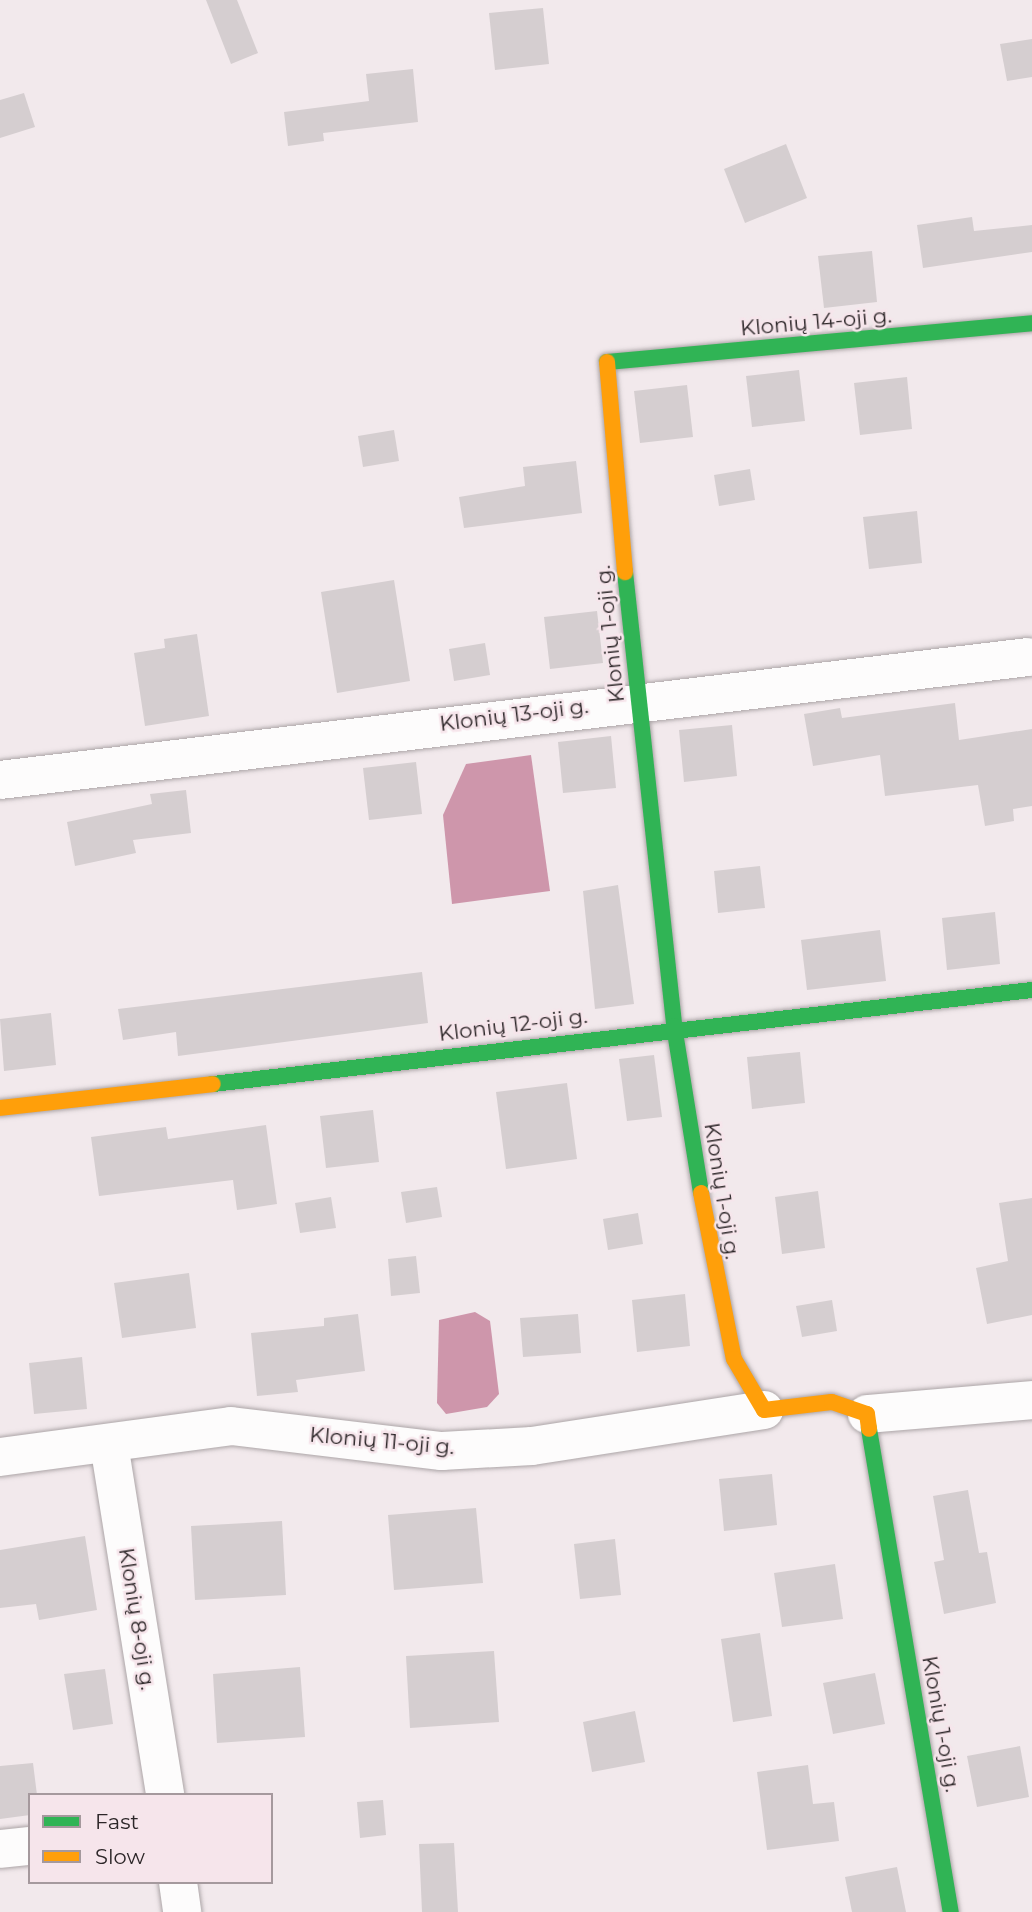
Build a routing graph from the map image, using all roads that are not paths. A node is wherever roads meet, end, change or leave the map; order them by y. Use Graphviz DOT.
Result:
graph roads {
  1 [pos="1032,323"];
  2 [pos="603,362"];
  3 [pos="1028,657"];
  4 [pos="638,700"];
  5 [pos="0,780"];
  6 [pos="1032,990"];
  7 [pos="674,1026"];
  8 [pos="0,1108"];
  9 [pos="1032,1400"];
  10 [pos="764,1409"];
  11 [pos="867,1413"];
  12 [pos="109,1444"];
  13 [pos="4,1452"];
  14 [pos="164,1793"];
  15 [pos="28,1846"];
  16 [pos="0,1849"];
  17 [pos="178,1884"];
  18 [pos="182,1912"];
  19 [pos="951,1912"];
  1 -- 2 [label="street, Klonių 14-oji g."];
  2 -- 4 [label="street, Klonių 1-oji g."];
  3 -- 4 [label="street, Klonių 13-oji g."];
  4 -- 5 [label="street, Klonių 13-oji g."];
  4 -- 7 [label="street, Klonių 1-oji g."];
  6 -- 7 [label="street, Klonių 12-oji g."];
  7 -- 8 [label="street, Klonių 12-oji g."];
  7 -- 10 [label="street, Klonių 1-oji g."];
  9 -- 11 [label="street"];
  10 -- 11 [label="street"];
  10 -- 12 [label="street, Klonių 11-oji g."];
  11 -- 19 [label="street, Klonių 1-oji g."];
  12 -- 13 [label="street, Klonių 11-oji g."];
  12 -- 14 [label="street, Klonių 8-oji g."];
  15 -- 16 [label="street"];
  17 -- 18 [label="street"];
}
